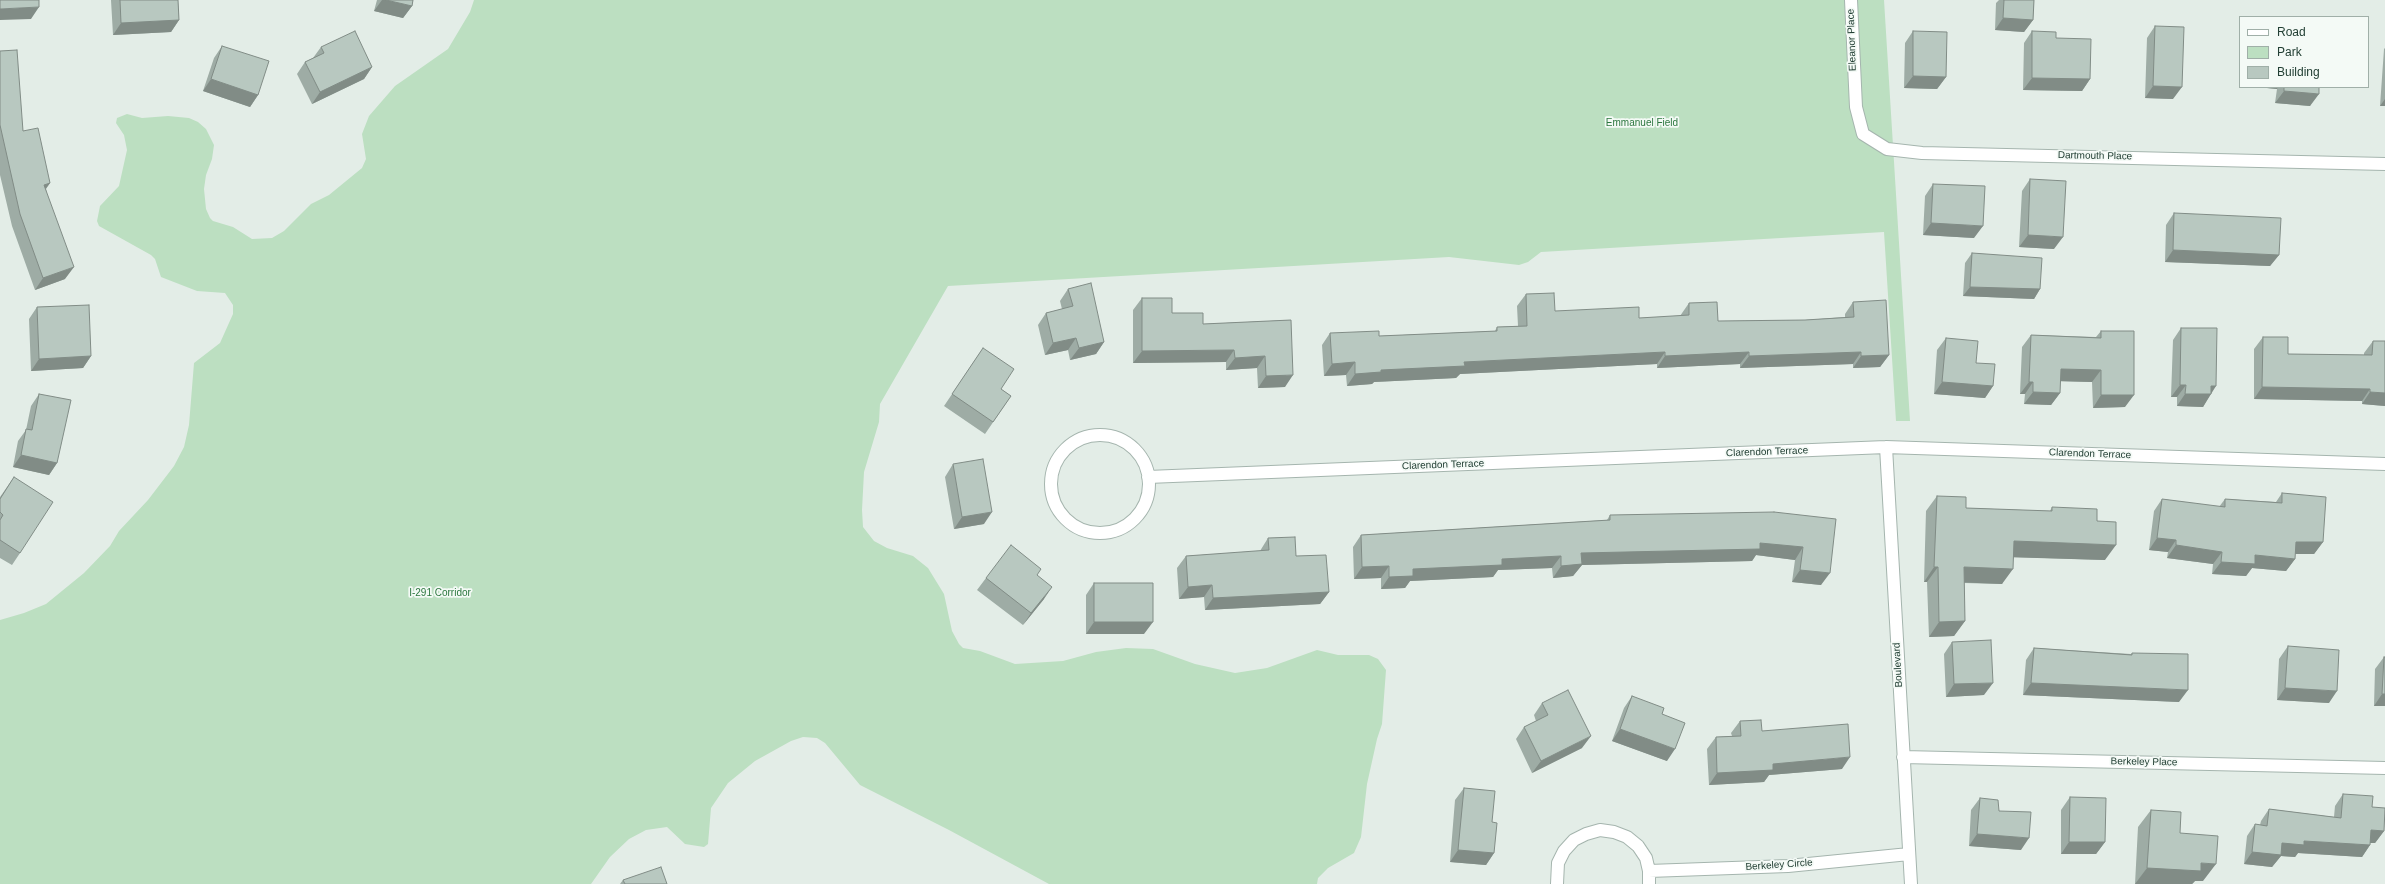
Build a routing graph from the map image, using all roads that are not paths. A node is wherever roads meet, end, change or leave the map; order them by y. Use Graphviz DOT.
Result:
graph roads {
  1 [pos="1851,0"];
  2 [pos="1854,81"];
  3 [pos="2385,164"];
  4 [pos="1886,447"];
  5 [pos="2385,464"];
  6 [pos="1148,477"];
  7 [pos="1903,757"];
  8 [pos="2385,768"];
  9 [pos="1909,854"];
  10 [pos="1649,871"];
  11 [pos="1557,884"];
  12 [pos="1649,884"];
  13 [pos="1911,884"];
  1 -- 2 [label="street, Eleanor Place"];
  2 -- 3 [label="street, Dartmouth Place"];
  4 -- 5 [label="street, Clarendon Terrace"];
  4 -- 6 [label="street, Clarendon Terrace"];
  4 -- 7 [label="street, Boulevard"];
  6 -- 6 [label="street"];
  7 -- 8 [label="street, Berkeley Place"];
  7 -- 9 [label="street, Boulevard"];
  9 -- 10 [label="street, Berkeley Circle"];
  9 -- 13 [label="street, Boulevard"];
  10 -- 11 [label="street"];
  10 -- 12 [label="street"];
}
